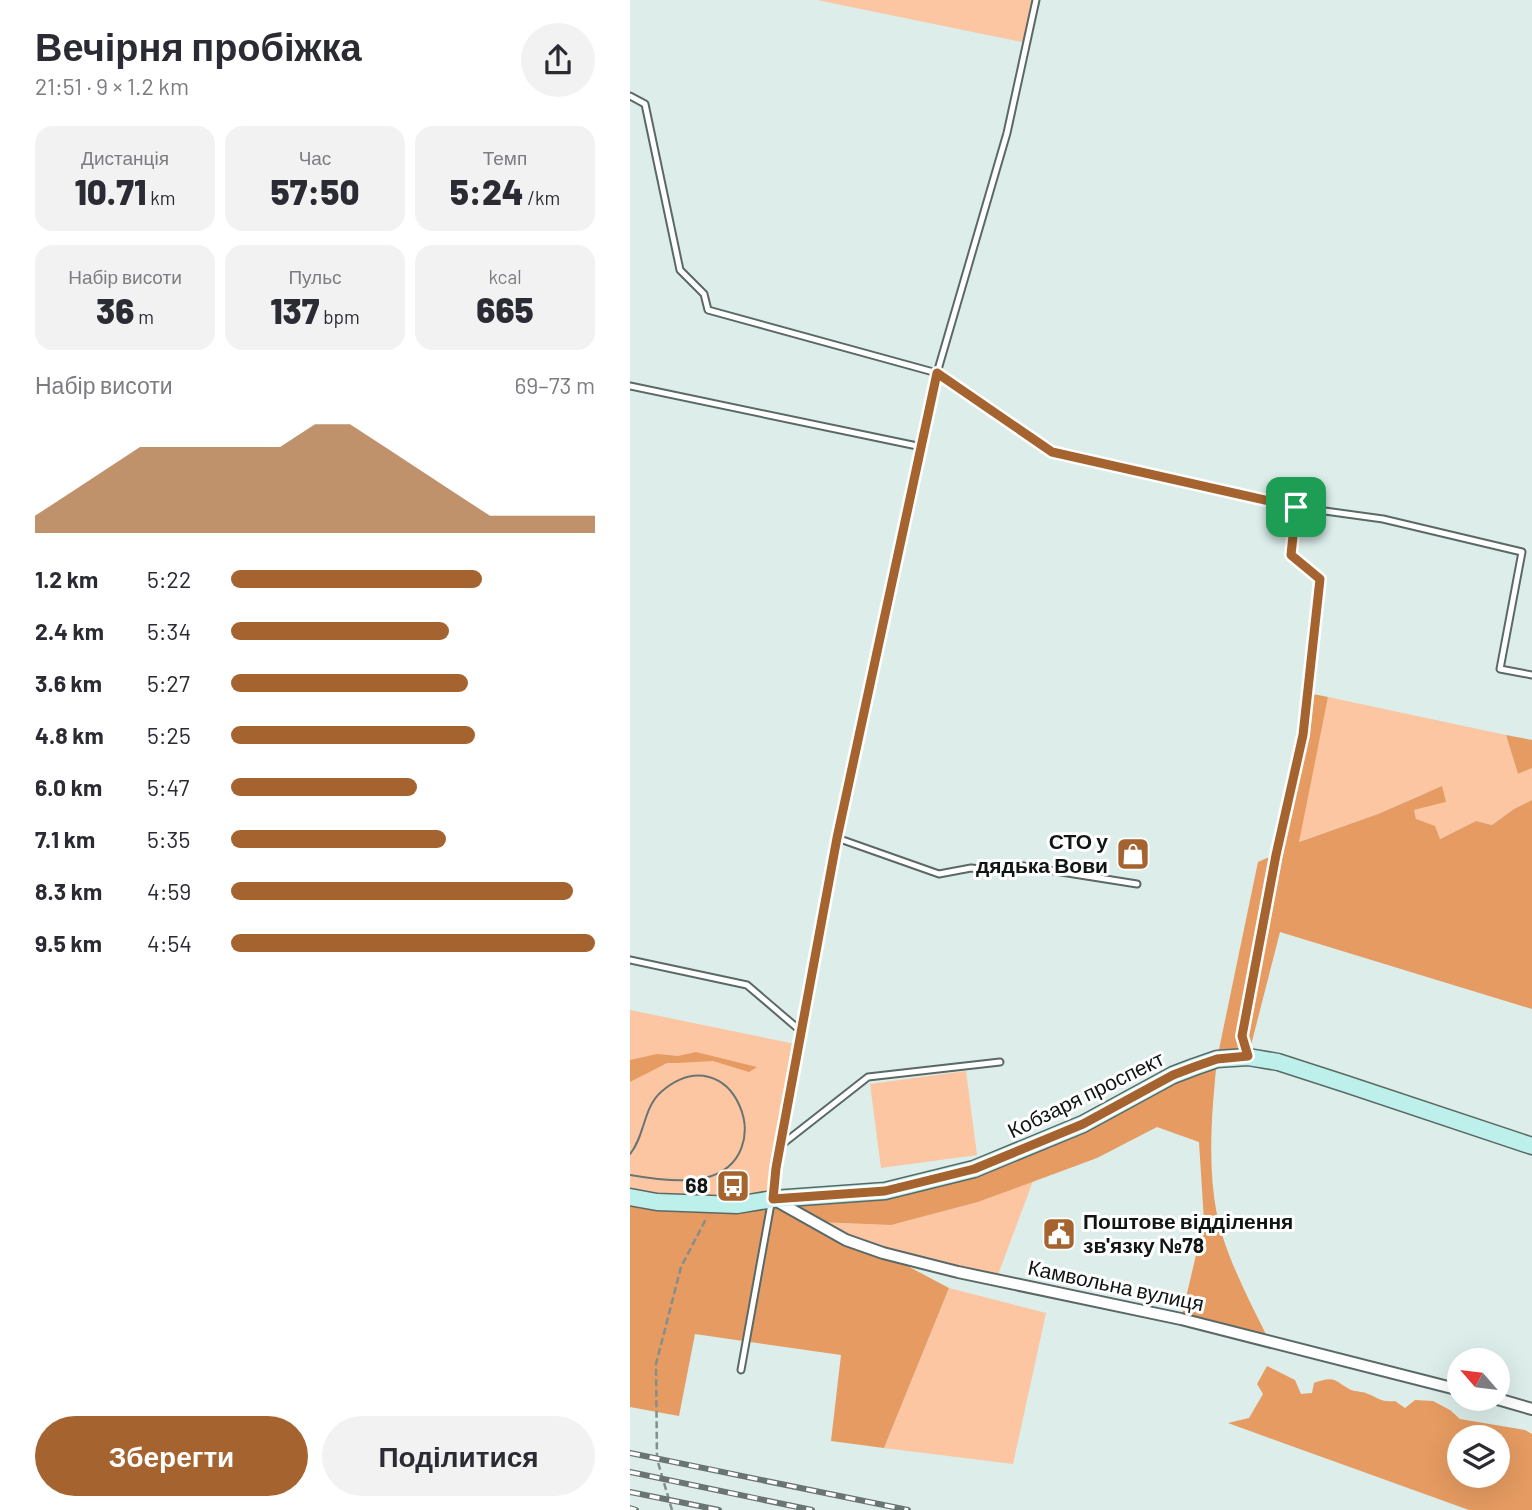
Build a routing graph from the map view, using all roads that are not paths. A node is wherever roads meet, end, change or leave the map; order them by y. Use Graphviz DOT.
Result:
graph roads {
  1 [pos="1036,0"];
  2 [pos="630,96"];
  3 [pos="937,373"];
  4 [pos="630,386"];
  5 [pos="922,447"];
  6 [pos="1532,675"];
  7 [pos="837,838"];
  8 [pos="1137,884"];
  9 [pos="630,960"];
  10 [pos="802,1032"];
  11 [pos="1000,1062"];
  12 [pos="780,1146"];
  13 [pos="1532,1146"];
  14 [pos="630,1197"];
  15 [pos="773,1199"];
  16 [pos="741,1370"];
  17 [pos="1447,1387"];
  18 [pos="1510,1403"];
  19 [pos="1532,1409"];
  1 -- 3 [label="lane"];
  2 -- 3 [label="lane"];
  3 -- 5 [label="lane"];
  3 -- 6 [label="lane"];
  4 -- 5 [label="lane"];
  5 -- 7 [label="lane"];
  7 -- 8 [label="lane"];
  7 -- 10 [label="lane"];
  9 -- 10 [label="lane"];
  10 -- 12 [label="lane"];
  11 -- 12 [label="lane"];
  12 -- 15 [label="lane"];
  13 -- 15 [label="main road, Кобзаря проспект"];
  14 -- 15 [label="main road, Кобзаря проспект"];
  15 -- 16 [label="lane"];
  15 -- 17 [label="street, Камвольна вулиця"];
  18 -- 19 [label="street"];
}
